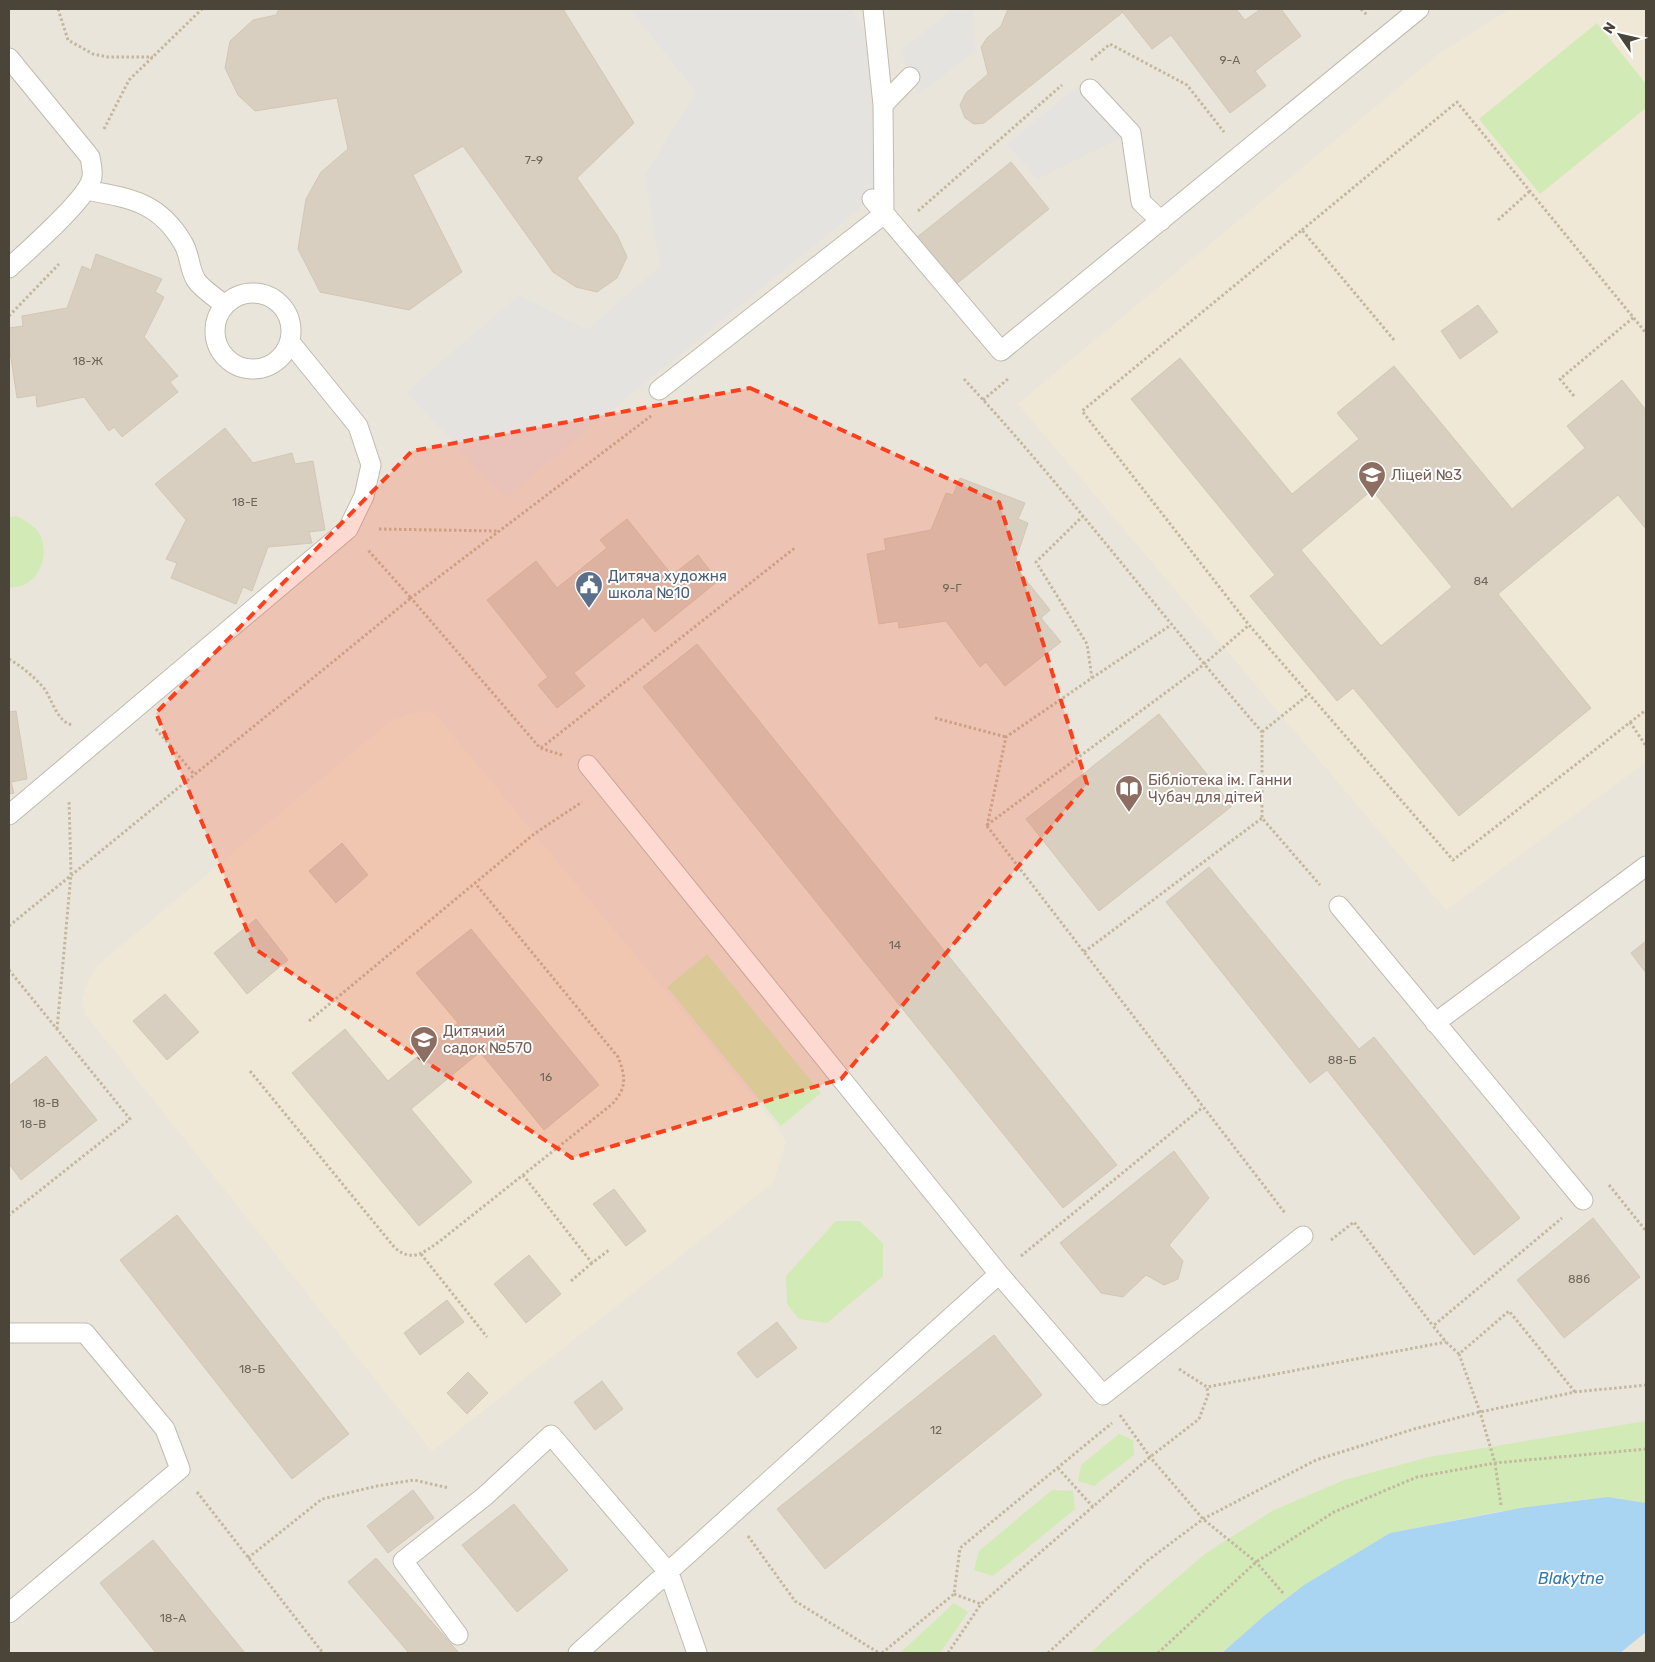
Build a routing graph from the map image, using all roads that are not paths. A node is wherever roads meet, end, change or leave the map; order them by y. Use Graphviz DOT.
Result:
graph roads {
  1 [pos="873,9"];
  2 [pos="1419,9"];
  3 [pos="9,58"];
  4 [pos="910,78"];
  5 [pos="1090,89"];
  6 [pos="882,105"];
  7 [pos="86,190"];
  8 [pos="872,199"];
  9 [pos="884,214"];
  10 [pos="1161,221"];
  11 [pos="9,268"];
  12 [pos="225,306"];
  13 [pos="290,342"];
  14 [pos="658,390"];
  15 [pos="588,765"];
  16 [pos="9,815"];
  17 [pos="1646,866"];
  18 [pos="1339,906"];
  19 [pos="1435,1023"];
  20 [pos="1584,1200"];
  21 [pos="1303,1236"];
  22 [pos="999,1274"];
  23 [pos="9,1333"];
  24 [pos="669,1573"];
  25 [pos="9,1613"];
  26 [pos="458,1635"];
  27 [pos="578,1653"];
  28 [pos="697,1653"];
  1 -- 6 [label="lane"];
  2 -- 10 [label="lane"];
  3 -- 7 [label="lane"];
  4 -- 6 [label="lane"];
  5 -- 10 [label="lane"];
  6 -- 9 [label="lane"];
  7 -- 11 [label="lane"];
  7 -- 12 [label="lane"];
  8 -- 9 [label="lane"];
  9 -- 10 [label="lane"];
  9 -- 14 [label="lane"];
  12 -- 13 [label="lane"];
  12 -- 13 [label="lane"];
  13 -- 16 [label="lane"];
  15 -- 22 [label="lane"];
  17 -- 19 [label="lane"];
  18 -- 19 [label="lane"];
  19 -- 20 [label="lane"];
  21 -- 22 [label="lane"];
  22 -- 24 [label="lane"];
  23 -- 25 [label="lane"];
  24 -- 26 [label="lane"];
  24 -- 27 [label="lane"];
  24 -- 28 [label="lane"];
}
